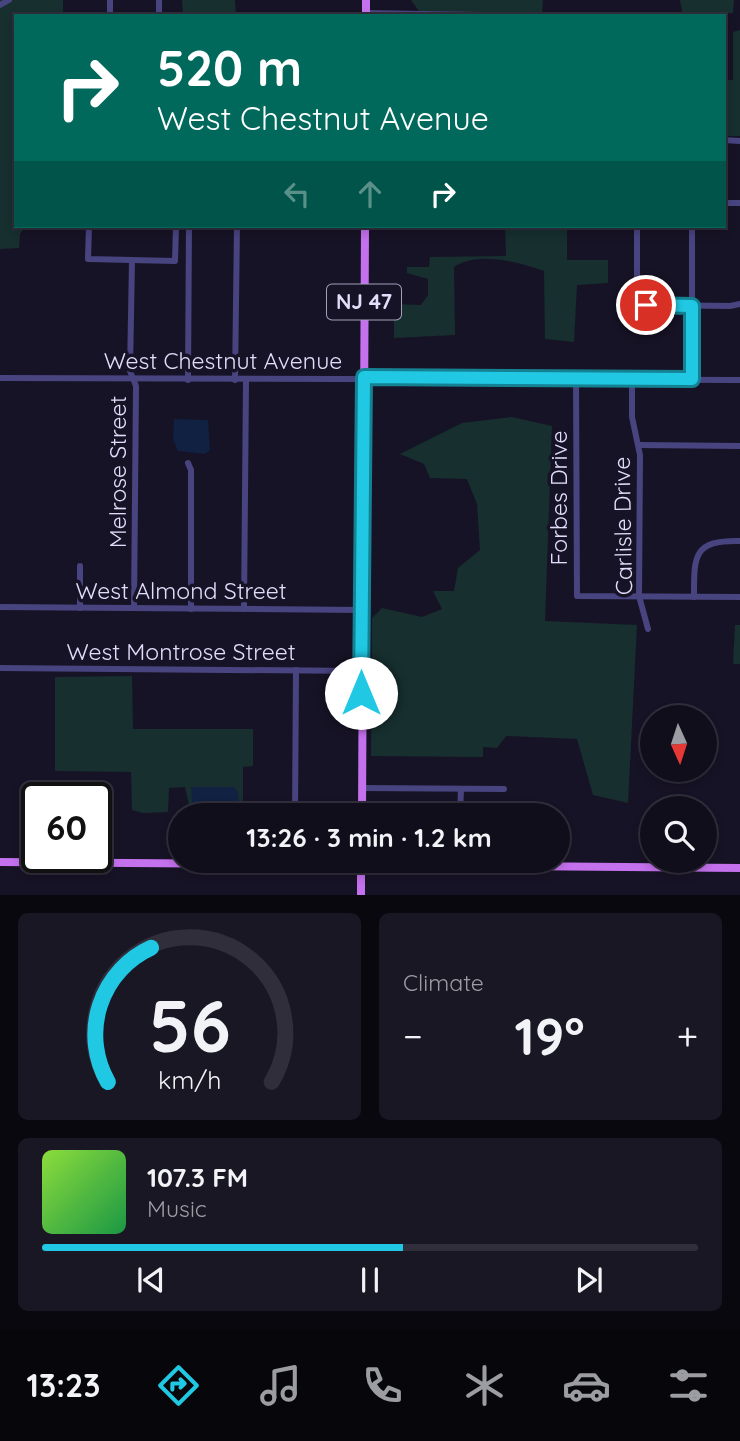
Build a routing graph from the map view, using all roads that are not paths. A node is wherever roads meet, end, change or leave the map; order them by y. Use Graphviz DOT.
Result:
graph roads {
  1 [pos="9,0"];
  2 [pos="366,0"];
  3 [pos="0,5"];
  4 [pos="366,14"];
  5 [pos="89,228"];
  6 [pos="176,228"];
  7 [pos="189,228"];
  8 [pos="237,228"];
  9 [pos="365,228"];
  10 [pos="637,228"];
  11 [pos="692,228"];
  12 [pos="132,260"];
  13 [pos="740,304"];
  14 [pos="692,306"];
  15 [pos="364,377"];
  16 [pos="0,378"];
  17 [pos="134,379"];
  18 [pos="576,379"];
  19 [pos="632,379"];
  20 [pos="692,379"];
  21 [pos="188,380"];
  22 [pos="235,380"];
  23 [pos="246,380"];
  24 [pos="740,380"];
  25 [pos="639,445"];
  26 [pos="740,446"];
  27 [pos="188,463"];
  28 [pos="740,541"];
  29 [pos="80,566"];
  30 [pos="639,597"];
  31 [pos="694,597"];
  32 [pos="740,597"];
  33 [pos="0,607"];
  34 [pos="80,608"];
  35 [pos="134,608"];
  36 [pos="191,609"];
  37 [pos="244,609"];
  38 [pos="362,610"];
  39 [pos="648,629"];
  40 [pos="0,668"];
  41 [pos="296,670"];
  42 [pos="361,671"];
  43 [pos="362,788"];
  44 [pos="461,789"];
  45 [pos="504,789"];
  46 [pos="295,803"];
  47 [pos="361,803"];
  48 [pos="460,803"];
  49 [pos="0,862"];
  50 [pos="168,863"];
  51 [pos="570,866"];
  52 [pos="740,868"];
  53 [pos="361,873"];
  54 [pos="361,895"];
  1 -- 3 [label="street"];
  2 -- 4 [label="main road"];
  5 -- 12 [label="street"];
  6 -- 12 [label="street"];
  7 -- 21 [label="street"];
  8 -- 22 [label="street"];
  9 -- 15 [label="main road, NJ 47"];
  10 -- 14 [label="street"];
  11 -- 14 [label="street"];
  12 -- 17 [label="street, Melrose Street"];
  13 -- 14 [label="street"];
  14 -- 20 [label="street"];
  15 -- 18 [label="street, West Chestnut Avenue"];
  15 -- 23 [label="street, West Chestnut Avenue"];
  15 -- 38 [label="main road, NJ 47"];
  16 -- 17 [label="street, West Chestnut Avenue"];
  17 -- 21 [label="street, West Chestnut Avenue"];
  17 -- 35 [label="street, Melrose Street"];
  18 -- 19 [label="street, West Chestnut Avenue"];
  18 -- 30 [label="street, Forbes Drive"];
  19 -- 20 [label="street, West Chestnut Avenue"];
  19 -- 25 [label="street, Carlisle Drive"];
  20 -- 24 [label="street, West Chestnut Avenue"];
  21 -- 22 [label="street, West Chestnut Avenue"];
  22 -- 23 [label="street, West Chestnut Avenue"];
  23 -- 37 [label="street"];
  25 -- 26 [label="street"];
  25 -- 30 [label="street, Carlisle Drive"];
  27 -- 36 [label="street"];
  28 -- 31 [label="street"];
  29 -- 34 [label="street"];
  30 -- 31 [label="street"];
  30 -- 39 [label="street, Carlisle Drive"];
  31 -- 32 [label="street"];
  33 -- 34 [label="street, West Almond Street"];
  34 -- 35 [label="street, West Almond Street"];
  35 -- 36 [label="street, West Almond Street"];
  36 -- 37 [label="street, West Almond Street"];
  37 -- 38 [label="street, West Almond Street"];
  38 -- 42 [label="main road, NJ 47"];
  40 -- 41 [label="street, West Montrose Street"];
  41 -- 42 [label="street, West Montrose Street"];
  41 -- 46 [label="street"];
  42 -- 43 [label="main road, NJ 47"];
  43 -- 44 [label="street"];
  43 -- 47 [label="main road, NJ 47"];
  44 -- 45 [label="street"];
  44 -- 48 [label="street"];
  49 -- 50 [label="main road"];
  51 -- 52 [label="main road"];
  53 -- 54 [label="main road"];
}
